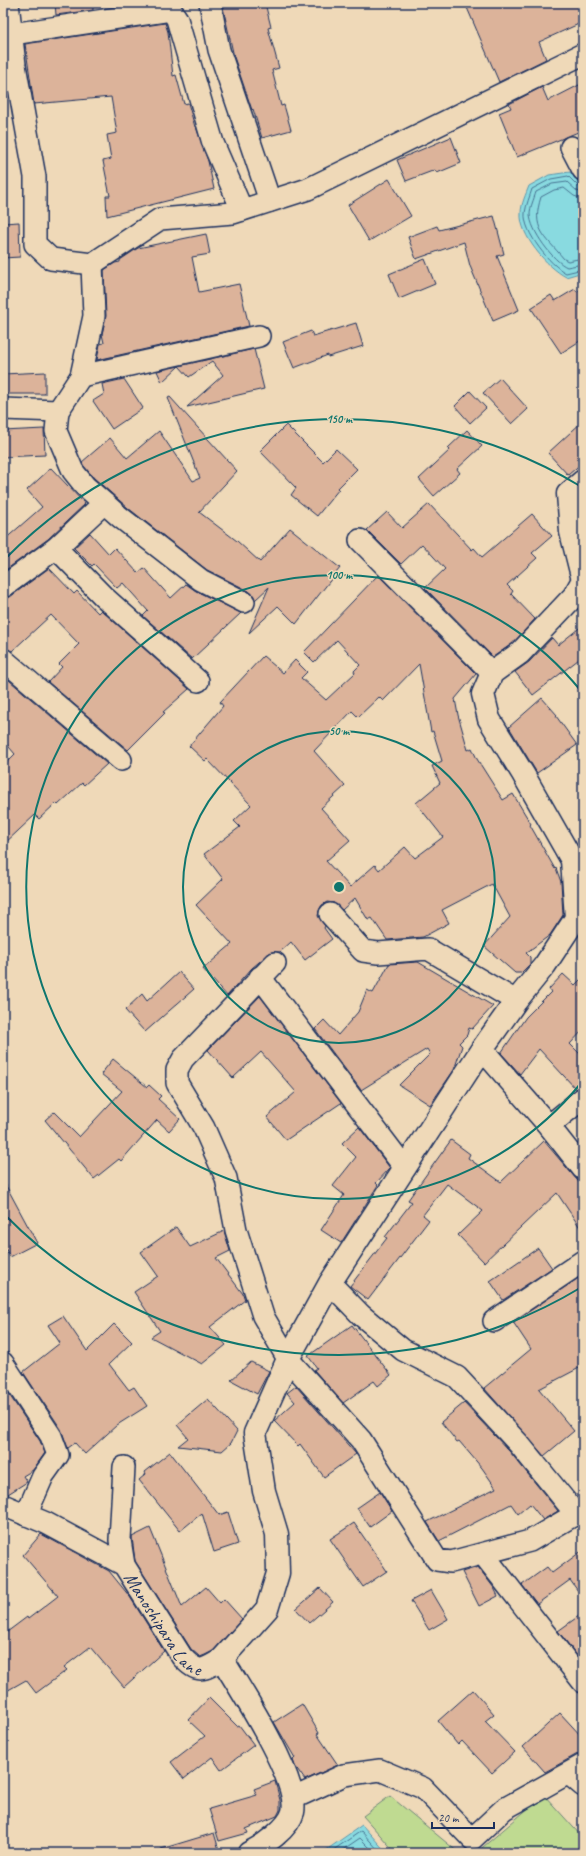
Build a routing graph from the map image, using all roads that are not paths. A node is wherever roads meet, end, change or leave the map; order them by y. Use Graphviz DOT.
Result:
graph roads {
  1 [pos="8,3"];
  2 [pos="210,3"];
  3 [pos="12,34"];
  4 [pos="583,54"];
  5 [pos="9,65"];
  6 [pos="571,146"];
  7 [pos="583,170"];
  8 [pos="256,206"];
  9 [pos="92,264"];
  10 [pos="259,336"];
  11 [pos="81,376"];
  12 [pos="3,409"];
  13 [pos="58,411"];
  14 [pos="583,481"];
  15 [pos="104,503"];
  16 [pos="360,540"];
  17 [pos="56,548"];
  18 [pos="3,587"];
  19 [pos="244,602"];
  20 [pos="3,659"];
  21 [pos="492,673"];
  22 [pos="198,680"];
  23 [pos="121,760"];
  24 [pos="330,914"];
  25 [pos="516,1002"];
  26 [pos="482,1049"];
  27 [pos="583,1098"];
  28 [pos="549,1126"];
  29 [pos="405,1168"];
  30 [pos="583,1169"];
  31 [pos="583,1261"];
  32 [pos="330,1283"];
  33 [pos="494,1321"];
  34 [pos="288,1359"];
  35 [pos="3,1363"];
  36 [pos="124,1467"];
  37 [pos="3,1505"];
  38 [pos="580,1511"];
  39 [pos="26,1515"];
  40 [pos="483,1554"];
  41 [pos="124,1566"];
  42 [pos="222,1659"];
  43 [pos="583,1682"];
  44 [pos="578,1775"];
  45 [pos="294,1798"];
  46 [pos="249,1853"];
  1 -- 3 [label="street"];
  2 -- 8 [label="street"];
  3 -- 5 [label="street"];
  3 -- 8 [label="street"];
  4 -- 8 [label="street"];
  5 -- 9 [label="street"];
  6 -- 7 [label="street"];
  8 -- 9 [label="street"];
  9 -- 11 [label="street"];
  10 -- 11 [label="street"];
  11 -- 13 [label="street"];
  12 -- 13 [label="street"];
  13 -- 15 [label="street"];
  14 -- 21 [label="street"];
  15 -- 17 [label="street"];
  15 -- 19 [label="street"];
  16 -- 21 [label="street"];
  17 -- 18 [label="street"];
  17 -- 22 [label="street"];
  20 -- 23 [label="street"];
  21 -- 25 [label="street"];
  24 -- 25 [label="street"];
  25 -- 26 [label="street"];
  26 -- 28 [label="street"];
  26 -- 29 [label="street"];
  27 -- 28 [label="street"];
  28 -- 30 [label="street"];
  29 -- 32 [label="street"];
  29 -- 34 [label="street"];
  31 -- 33 [label="street"];
  32 -- 34 [label="street"];
  32 -- 38 [label="street"];
  34 -- 40 [label="street"];
  34 -- 42 [label="street"];
  35 -- 39 [label="street"];
  36 -- 41 [label="street"];
  37 -- 39 [label="street, Manoshipara Lane"];
  38 -- 40 [label="street"];
  39 -- 41 [label="street, Manoshipara Lane"];
  40 -- 43 [label="street"];
  41 -- 42 [label="street, Manoshipara Lane"];
  42 -- 45 [label="street"];
  44 -- 45 [label="street"];
  45 -- 46 [label="street"];
}
